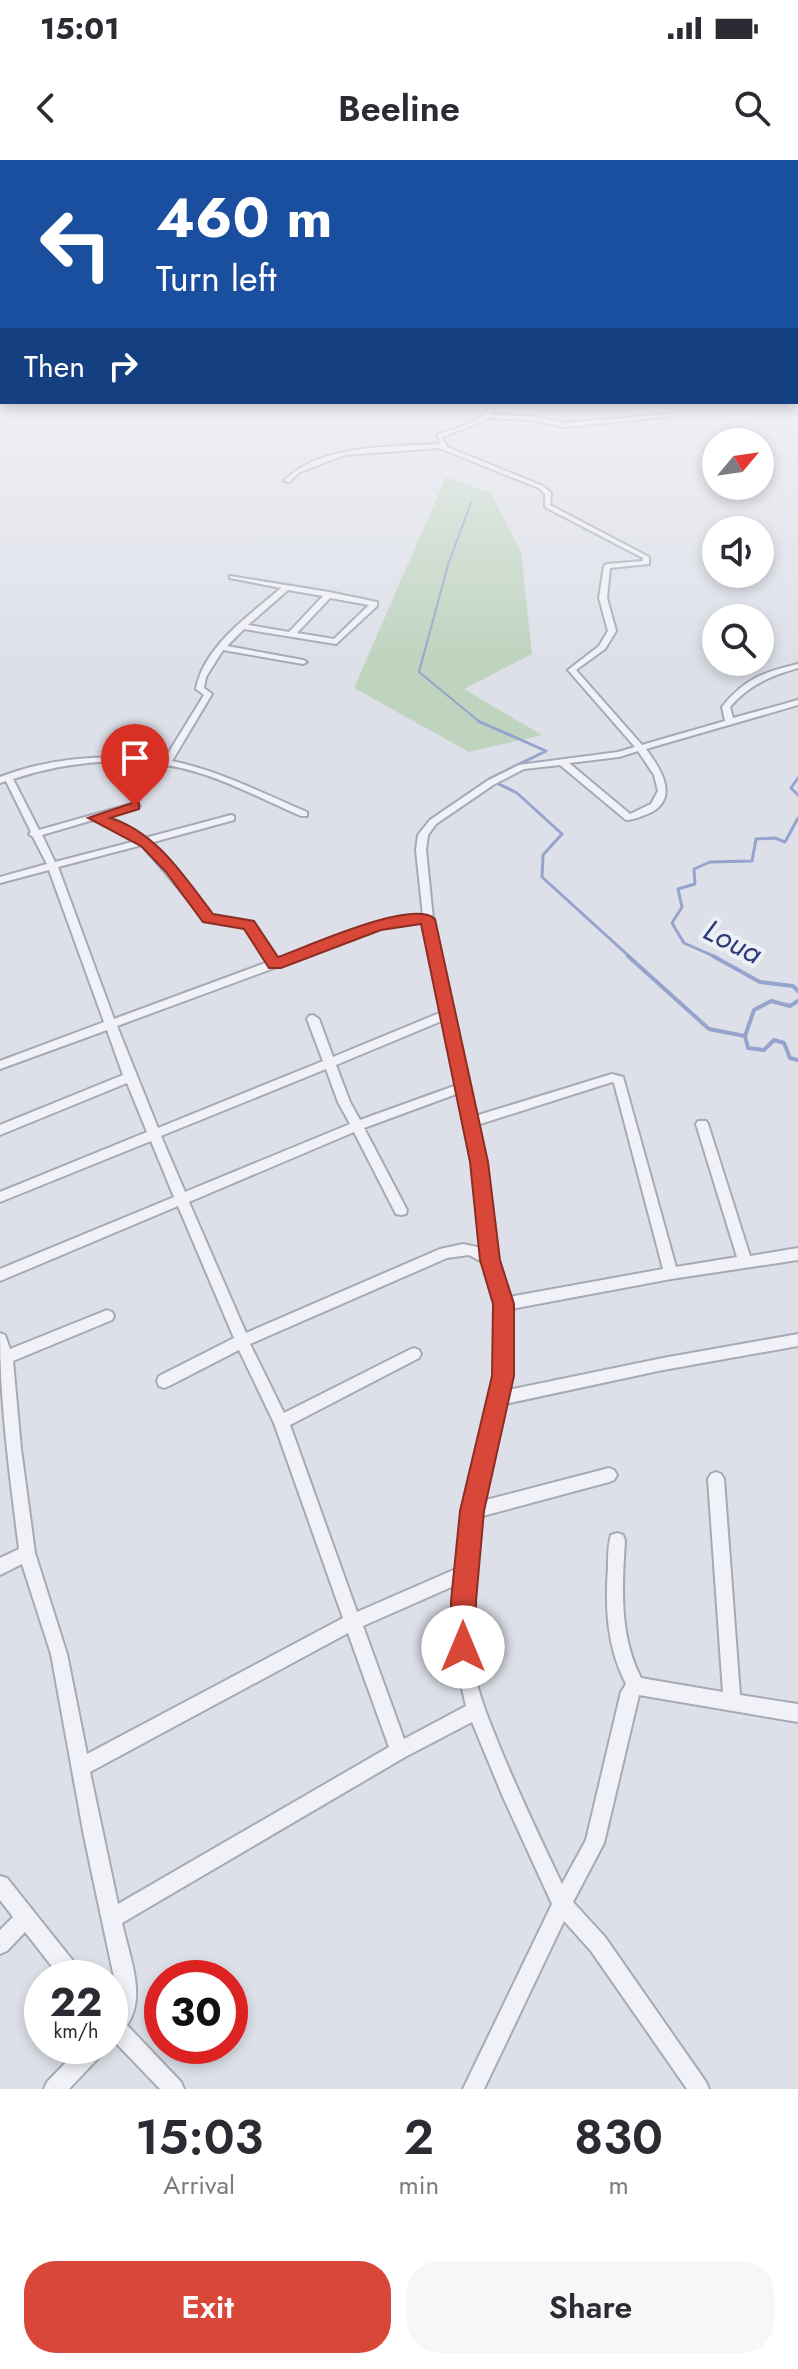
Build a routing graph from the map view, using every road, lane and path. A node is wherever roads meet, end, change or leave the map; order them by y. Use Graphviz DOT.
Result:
graph roads {
  1 [pos="290,478"];
  2 [pos="520,478"];
  3 [pos="287,481"];
  4 [pos="232,577"];
  5 [pos="287,587"];
  6 [pos="329,594"];
  7 [pos="243,627"];
  8 [pos="292,634"];
  9 [pos="223,648"];
  10 [pos="303,662"];
  11 [pos="798,666"];
  12 [pos="798,702"];
  13 [pos="729,720"];
  14 [pos="642,748"];
  15 [pos="561,761"];
  16 [pos="166,763"];
  17 [pos="4,778"];
  18 [pos="135,806"];
  19 [pos="304,814"];
  20 [pos="95,818"];
  21 [pos="231,818"];
  22 [pos="34,834"];
  23 [pos="146,843"];
  24 [pos="53,867"];
  25 [pos="0,880"];
  26 [pos="428,919"];
  27 [pos="275,964"];
  28 [pos="449,1014"];
  29 [pos="313,1019"];
  30 [pos="111,1022"];
  31 [pos="331,1062"];
  32 [pos="0,1065"];
  33 [pos="130,1077"];
  34 [pos="464,1087"];
  35 [pos="471,1122"];
  36 [pos="702,1124"];
  37 [pos="357,1126"];
  38 [pos="0,1130"];
  39 [pos="154,1134"];
  40 [pos="0,1197"];
  41 [pos="182,1198"];
  42 [pos="401,1210"];
  43 [pos="798,1254"];
  44 [pos="490,1260"];
  45 [pos="745,1261"];
  46 [pos="671,1273"];
  47 [pos="0,1275"];
  48 [pos="504,1304"];
  49 [pos="107,1316"];
  50 [pos="0,1339"];
  51 [pos="798,1340"];
  52 [pos="242,1341"];
  53 [pos="414,1354"];
  54 [pos="3,1359"];
  55 [pos="164,1381"];
  56 [pos="500,1398"];
  57 [pos="281,1422"];
  58 [pos="7,1453"];
  59 [pos="609,1475"];
  60 [pos="716,1479"];
  61 [pos="472,1511"];
  62 [pos="617,1541"];
  63 [pos="27,1553"];
  64 [pos="0,1567"];
  65 [pos="465,1573"];
  66 [pos="353,1622"];
  67 [pos="636,1686"];
  68 [pos="732,1701"];
  69 [pos="476,1710"];
  70 [pos="798,1713"];
  71 [pos="399,1751"];
  72 [pos="81,1767"];
  73 [pos="0,1885"];
  74 [pos="562,1904"];
  75 [pos="26,1918"];
  76 [pos="111,1919"];
  77 [pos="0,1944"];
  78 [pos="60,1960"];
  79 [pos="120,1960"];
  80 [pos="128,2043"];
  81 [pos="78,2064"];
  82 [pos="54,2089"];
  83 [pos="174,2089"];
  84 [pos="473,2089"];
  85 [pos="699,2089"];
  1 -- 3 [label="street"];
  2 -- 14 [label="street"];
  4 -- 5 [label="street"];
  5 -- 6 [label="street"];
  5 -- 7 [label="street"];
  6 -- 8 [label="street"];
  6 -- 8 [label="street"];
  7 -- 8 [label="street"];
  7 -- 9 [label="street"];
  9 -- 10 [label="street"];
  9 -- 16 [label="street"];
  11 -- 13 [label="street"];
  12 -- 13 [label="street"];
  13 -- 14 [label="street"];
  14 -- 15 [label="street"];
  14 -- 15 [label="street"];
  15 -- 26 [label="street"];
  16 -- 17 [label="street"];
  16 -- 19 [label="street"];
  17 -- 22 [label="street"];
  18 -- 20 [label="street"];
  20 -- 22 [label="street"];
  20 -- 23 [label="street"];
  21 -- 23 [label="street"];
  22 -- 24 [label="street"];
  23 -- 24 [label="street"];
  23 -- 27 [label="street"];
  24 -- 25 [label="street"];
  24 -- 30 [label="street"];
  26 -- 27 [label="street"];
  26 -- 28 [label="street"];
  27 -- 30 [label="street"];
  28 -- 31 [label="street"];
  28 -- 34 [label="street"];
  29 -- 31 [label="street"];
  30 -- 32 [label="street"];
  30 -- 33 [label="street"];
  31 -- 37 [label="street"];
  31 -- 39 [label="street"];
  33 -- 38 [label="street"];
  33 -- 39 [label="street"];
  34 -- 35 [label="street"];
  34 -- 37 [label="street"];
  35 -- 44 [label="street"];
  35 -- 46 [label="street"];
  36 -- 45 [label="street"];
  37 -- 41 [label="street"];
  37 -- 42 [label="street"];
  39 -- 40 [label="street"];
  39 -- 41 [label="street"];
  41 -- 47 [label="street"];
  41 -- 52 [label="street"];
  43 -- 45 [label="street"];
  44 -- 48 [label="street"];
  44 -- 52 [label="street"];
  45 -- 46 [label="street"];
  46 -- 48 [label="street"];
  48 -- 56 [label="street"];
  49 -- 54 [label="street"];
  50 -- 54 [label="street"];
  51 -- 56 [label="street"];
  52 -- 55 [label="street"];
  52 -- 57 [label="street"];
  53 -- 57 [label="street"];
  54 -- 58 [label="street"];
  56 -- 61 [label="street"];
  57 -- 66 [label="street"];
  58 -- 63 [label="street"];
  59 -- 61 [label="street"];
  60 -- 68 [label="street"];
  61 -- 65 [label="street"];
  62 -- 67 [label="street"];
  63 -- 64 [label="street"];
  63 -- 72 [label="street"];
  65 -- 66 [label="street"];
  65 -- 69 [label="street"];
  66 -- 71 [label="street"];
  66 -- 72 [label="street"];
  67 -- 68 [label="street"];
  67 -- 74 [label="street"];
  68 -- 70 [label="street"];
  69 -- 71 [label="street"];
  69 -- 74 [label="street"];
  71 -- 76 [label="street"];
  72 -- 76 [label="street"];
  73 -- 75 [label="street"];
  74 -- 84 [label="street"];
  74 -- 85 [label="street"];
  75 -- 77 [label="street"];
  75 -- 78 [label="street"];
  76 -- 79 [label="street"];
  80 -- 83 [label="street"];
  81 -- 82 [label="street"];
}
